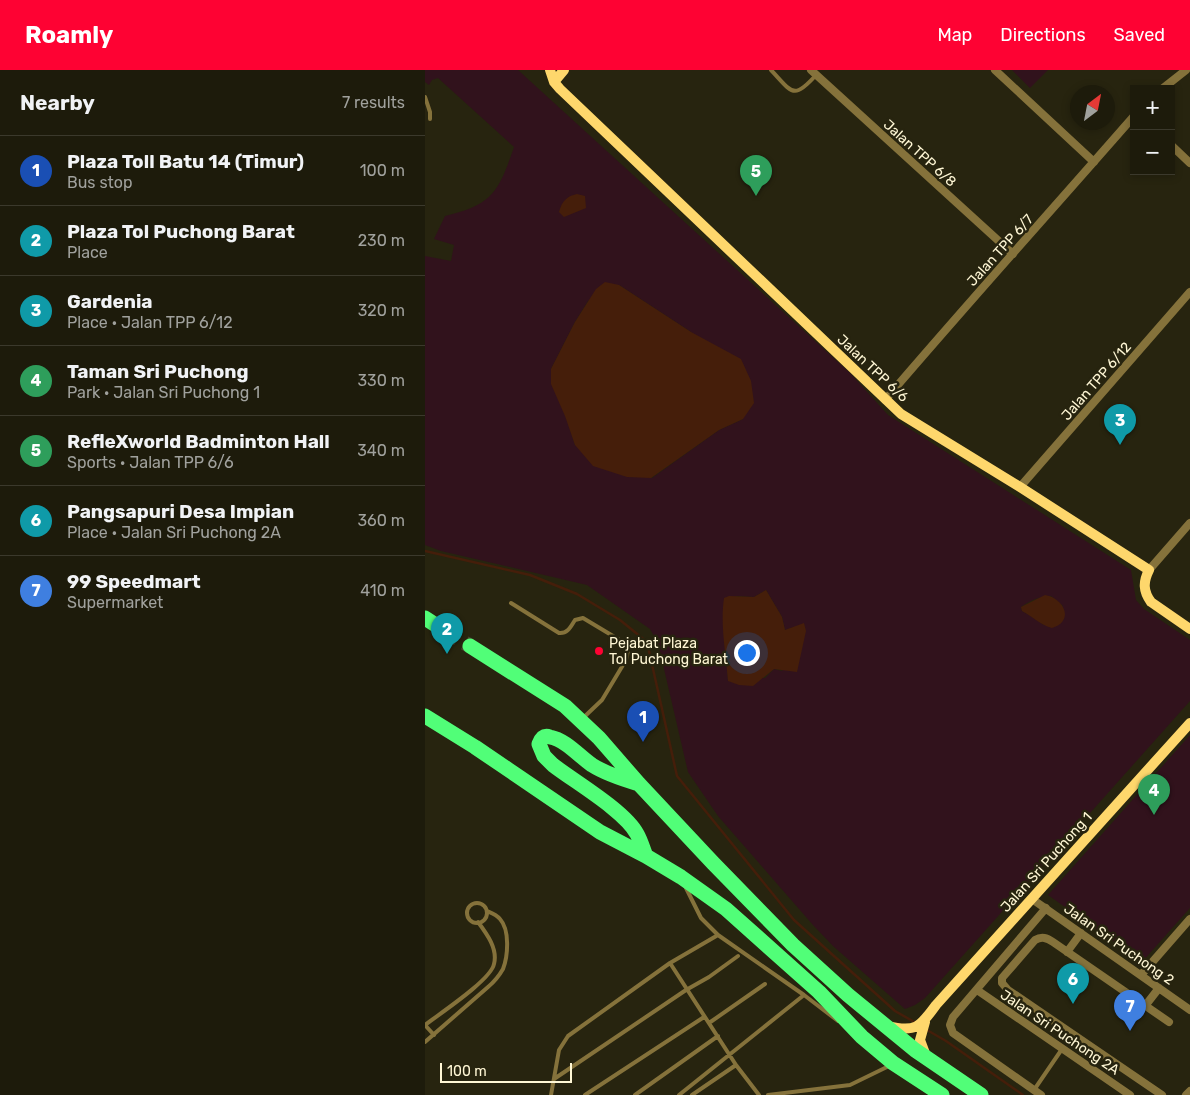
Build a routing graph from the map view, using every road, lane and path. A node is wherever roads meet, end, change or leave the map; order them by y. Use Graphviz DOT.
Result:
graph roads {
  1 [pos="550,70"];
  2 [pos="565,70"];
  3 [pos="771,70"];
  4 [pos="995,70"];
  5 [pos="1186,70"];
  6 [pos="813,72"];
  7 [pos="555,82"];
  8 [pos="1167,85"];
  9 [pos="425,98"];
  10 [pos="430,119"];
  11 [pos="1130,121"];
  12 [pos="1175,148"];
  13 [pos="1094,162"];
  14 [pos="1190,163"];
  15 [pos="1013,254"];
  16 [pos="1190,292"];
  17 [pos="885,400"];
  18 [pos="1020,487"];
  19 [pos="1190,523"];
  20 [pos="1149,570"];
  21 [pos="511,603"];
  22 [pos="425,618"];
  23 [pos="445,630"];
  24 [pos="1190,630"];
  25 [pos="469,646"];
  26 [pos="425,716"];
  27 [pos="581,720"];
  28 [pos="1190,723"];
  29 [pos="639,784"];
  30 [pos="646,856"];
  31 [pos="681,877"];
  32 [pos="1032,899"];
  33 [pos="1046,908"];
  34 [pos="487,911"];
  35 [pos="1190,919"];
  36 [pos="479,922"];
  37 [pos="1081,933"];
  38 [pos="718,935"];
  39 [pos="1067,952"];
  40 [pos="739,956"];
  41 [pos="670,963"];
  42 [pos="989,975"];
  43 [pos="1141,975"];
  44 [pos="1001,983"];
  45 [pos="765,984"];
  46 [pos="1159,988"];
  47 [pos="686,990"];
  48 [pos="977,990"];
  49 [pos="804,995"];
  50 [pos="1145,1006"];
  51 [pos="1190,1010"];
  52 [pos="704,1017"];
  53 [pos="1169,1022"];
  54 [pos="709,1023"];
  55 [pos="924,1023"];
  56 [pos="425,1025"];
  57 [pos="884,1025"];
  58 [pos="851,1028"];
  59 [pos="434,1035"];
  60 [pos="718,1036"];
  61 [pos="425,1042"];
  62 [pos="1062,1049"];
  63 [pos="730,1055"];
  64 [pos="928,1059"];
  65 [pos="893,1063"];
  66 [pos="737,1065"];
  67 [pos="554,1079"];
  68 [pos="1190,1091"];
  69 [pos="1038,1093"];
  70 [pos="551,1095"];
  71 [pos="585,1095"];
  72 [pos="635,1095"];
  73 [pos="679,1095"];
  74 [pos="692,1095"];
  75 [pos="759,1095"];
  76 [pos="768,1095"];
  77 [pos="942,1095"];
  78 [pos="981,1095"];
  79 [pos="1130,1095"];
  80 [pos="1163,1095"];
  81 [pos="1186,1095"];
  1 -- 7 [label="street"];
  2 -- 7 [label="street"];
  3 -- 6 [label="lane"];
  4 -- 13 [label="street"];
  5 -- 8 [label="street"];
  6 -- 15 [label="street, Jalan TPP 6/8"];
  7 -- 17 [label="street, Jalan TPP 6/6"];
  9 -- 10 [label="lane"];
  11 -- 13 [label="street, Jalan TPP 6/7"];
  12 -- 14 [label="street"];
  13 -- 15 [label="street, Jalan TPP 6/7"];
  15 -- 17 [label="street, Jalan TPP 6/7"];
  16 -- 18 [label="street, Jalan TPP 6/12"];
  17 -- 18 [label="street, Jalan TPP 6/6"];
  18 -- 20 [label="street, Jalan TPP 6/6"];
  19 -- 20 [label="street"];
  20 -- 24 [label="street"];
  21 -- 27 [label="lane"];
  22 -- 23 [label="highway"];
  25 -- 27 [label="highway"];
  26 -- 30 [label="highway"];
  27 -- 29 [label="highway"];
  28 -- 32 [label="street, Jalan Sri Puchong 1"];
  29 -- 30 [label="highway"];
  29 -- 57 [label="highway"];
  30 -- 31 [label="highway"];
  31 -- 38 [label="lane"];
  31 -- 58 [label="highway"];
  32 -- 33 [label="street, Jalan Sri Puchong 2"];
  32 -- 55 [label="street, Jalan Sri Puchong 1"];
  33 -- 37 [label="street, Jalan Sri Puchong 2"];
  33 -- 42 [label="street"];
  34 -- 36 [label="lane"];
  34 -- 36 [label="lane"];
  34 -- 59 [label="lane"];
  35 -- 43 [label="street"];
  36 -- 56 [label="lane"];
  37 -- 39 [label="street"];
  37 -- 43 [label="street, Jalan Sri Puchong 2"];
  38 -- 41 [label="lane"];
  38 -- 49 [label="lane"];
  39 -- 44 [label="street"];
  39 -- 50 [label="street"];
  40 -- 47 [label="lane"];
  41 -- 47 [label="lane"];
  41 -- 67 [label="lane"];
  42 -- 44 [label="street"];
  42 -- 48 [label="street"];
  43 -- 46 [label="street, Jalan Sri Puchong 2"];
  44 -- 80 [label="street"];
  45 -- 54 [label="lane"];
  46 -- 50 [label="street"];
  46 -- 51 [label="street, Jalan Sri Puchong 2"];
  47 -- 52 [label="lane"];
  47 -- 67 [label="lane"];
  48 -- 62 [label="street, Jalan Sri Puchong 2A"];
  48 -- 69 [label="street"];
  49 -- 58 [label="lane"];
  49 -- 63 [label="lane"];
  50 -- 53 [label="street"];
  52 -- 54 [label="lane"];
  52 -- 71 [label="lane"];
  54 -- 60 [label="lane"];
  55 -- 57 [label="street, Jalan Sri Puchong 1"];
  55 -- 64 [label="street, Jalan Sri Puchong 1"];
  56 -- 59 [label="lane"];
  57 -- 64 [label="highway"];
  58 -- 65 [label="highway"];
  59 -- 61 [label="lane"];
  60 -- 63 [label="lane"];
  60 -- 72 [label="lane"];
  62 -- 69 [label="lane"];
  62 -- 79 [label="street, Jalan Sri Puchong 2A"];
  63 -- 66 [label="lane"];
  63 -- 73 [label="lane"];
  64 -- 78 [label="highway"];
  65 -- 76 [label="lane"];
  65 -- 77 [label="highway"];
  66 -- 74 [label="lane"];
  66 -- 75 [label="lane"];
  67 -- 70 [label="lane"];
  68 -- 81 [label="street"];
}
